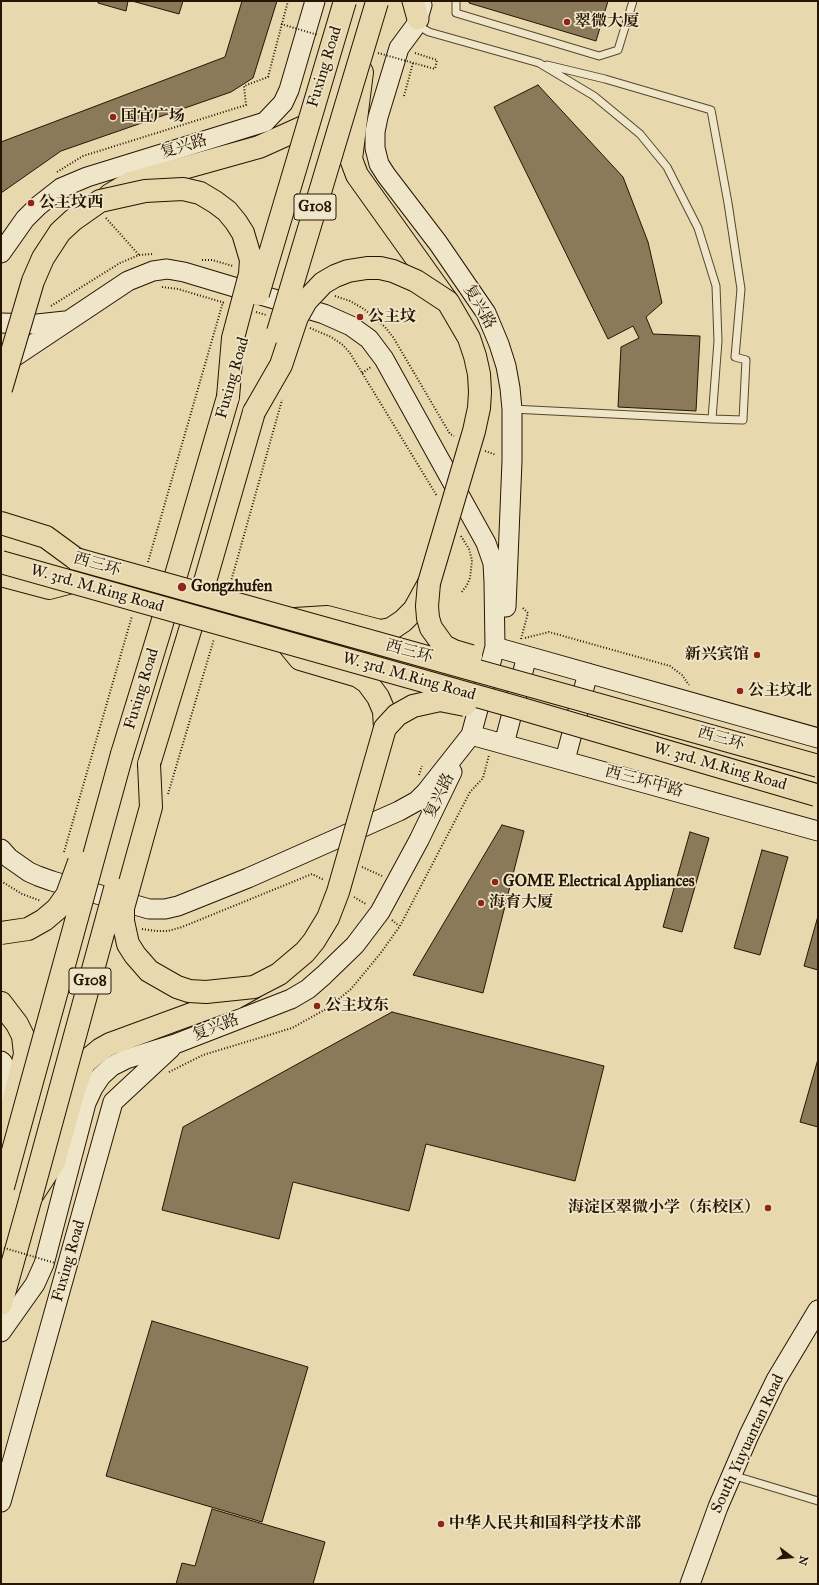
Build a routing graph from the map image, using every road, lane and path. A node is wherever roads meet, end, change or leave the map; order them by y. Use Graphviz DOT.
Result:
graph roads {
  1 [pos="288,1"];
  2 [pos="315,1"];
  3 [pos="345,1"];
  4 [pos="377,1"];
  5 [pos="456,1"];
  6 [pos="633,1"];
  7 [pos="417,11"];
  8 [pos="368,32"];
  9 [pos="399,48"];
  10 [pos="413,63"];
  11 [pos="539,63"];
  12 [pos="435,69"];
  13 [pos="404,96"];
  14 [pos="308,125"];
  15 [pos="55,173"];
  16 [pos="100,201"];
  17 [pos="1,253"];
  18 [pos="223,302"];
  19 [pos="448,302"];
  20 [pos="68,320"];
  21 [pos="1,323"];
  22 [pos="1,366"];
  23 [pos="1,389"];
  24 [pos="228,396"];
  25 [pos="283,396"];
  26 [pos="512,409"];
  27 [pos="254,412"];
  28 [pos="712,419"];
  29 [pos="1,523"];
  30 [pos="1,537"];
  31 [pos="76,559"];
  32 [pos="1,562"];
  33 [pos="146,567"];
  34 [pos="1,575"];
  35 [pos="72,582"];
  36 [pos="429,583"];
  37 [pos="228,590"];
  38 [pos="134,610"];
  39 [pos="290,619"];
  40 [pos="215,635"];
  41 [pos="287,643"];
  42 [pos="495,647"];
  43 [pos="527,656"];
  44 [pos="588,673"];
  45 [pos="517,682"];
  46 [pos="512,706"];
  47 [pos="704,706"];
  48 [pos="386,728"];
  49 [pos="470,735"];
  50 [pos="818,738"];
  51 [pos="504,744"];
  52 [pos="122,754"];
  53 [pos="565,760"];
  54 [pos="149,764"];
  55 [pos="422,766"];
  56 [pos="818,766"];
  57 [pos="418,778"];
  58 [pos="817,795"];
  59 [pos="167,797"];
  60 [pos="818,831"];
  61 [pos="65,848"];
  62 [pos="1,849"];
  63 [pos="417,893"];
  64 [pos="1,933"];
  65 [pos="254,987"];
  66 [pos="1,1003"];
  67 [pos="175,1044"];
  68 [pos="1,1061"];
  69 [pos="167,1073"];
  70 [pos="1,1098"];
  71 [pos="2,1190"];
  72 [pos="31,1197"];
  73 [pos="1,1246"];
  74 [pos="56,1262"];
  75 [pos="1,1304"];
  76 [pos="818,1310"];
  77 [pos="1,1332"];
  78 [pos="731,1475"];
  79 [pos="818,1501"];
  80 [pos="1,1502"];
  81 [pos="690,1584"];
  1 -- 15 [label="path"];
  2 -- 17 [label="street, 复兴路"];
  3 -- 14 [label="highway, Fuxing Road / G108, bridge"];
  4 -- 8 [label="highway, G108, bridge"];
  5 -- 6 [label="lane"];
  7 -- 9 [label="street, 复兴路"];
  7 -- 11 [label="lane"];
  8 -- 19 [label="highway, bridge"];
  8 -- 27 [label="highway, G108, bridge"];
  9 -- 12 [label="path"];
  9 -- 26 [label="street, 复兴路"];
  10 -- 13 [label="path"];
  11 -- 28 [label="lane"];
  11 -- 28 [label="lane"];
  14 -- 16 [label="highway, bridge"];
  14 -- 24 [label="highway, Fuxing Road / G108, bridge"];
  16 -- 23 [label="highway, bridge"];
  16 -- 24 [label="highway, bridge"];
  18 -- 33 [label="path"];
  19 -- 27 [label="highway, bridge"];
  19 -- 36 [label="highway, bridge"];
  20 -- 21 [label="street"];
  20 -- 22 [label="street"];
  20 -- 42 [label="street"];
  24 -- 52 [label="highway, Fuxing Road / G108"];
  25 -- 37 [label="path"];
  26 -- 28 [label="lane"];
  26 -- 42 [label="street, 复兴路"];
  27 -- 54 [label="highway, Fuxing Road / G108"];
  29 -- 31 [label="highway"];
  30 -- 31 [label="highway, 西三环"];
  31 -- 39 [label="highway, 西三环, bridge"];
  32 -- 35 [label="highway, W. 3rd. M.Ring Road, bridge"];
  34 -- 35 [label="highway"];
  35 -- 41 [label="highway, W. 3rd. M.Ring Road, bridge"];
  36 -- 39 [label="highway, bridge"];
  36 -- 45 [label="highway, bridge"];
  38 -- 61 [label="path"];
  39 -- 45 [label="highway, 西三环, bridge"];
  40 -- 59 [label="path"];
  41 -- 46 [label="highway, W. 3rd. M.Ring Road, bridge"];
  41 -- 48 [label="highway"];
  42 -- 43 [label="street"];
  42 -- 47 [label="path"];
  42 -- 49 [label="street, 复兴路"];
  43 -- 44 [label="street"];
  43 -- 51 [label="street"];
  44 -- 47 [label="street"];
  44 -- 53 [label="street"];
  45 -- 56 [label="highway, 西三环, bridge"];
  46 -- 48 [label="highway, bridge"];
  46 -- 58 [label="highway, W. 3rd. M.Ring Road, bridge"];
  47 -- 50 [label="street"];
  48 -- 65 [label="highway, bridge"];
  49 -- 51 [label="street, 西三环中路"];
  49 -- 62 [label="street"];
  49 -- 67 [label="street, 复兴路"];
  51 -- 53 [label="street, 西三环中路"];
  52 -- 64 [label="highway, bridge"];
  52 -- 71 [label="highway, G108, bridge"];
  53 -- 60 [label="street, 西三环中路"];
  54 -- 65 [label="highway, bridge"];
  54 -- 72 [label="highway, G108, bridge"];
  55 -- 57 [label="path"];
  63 -- 69 [label="path"];
  65 -- 72 [label="highway, bridge"];
  66 -- 71 [label="highway"];
  67 -- 77 [label="street, 复兴路"];
  67 -- 80 [label="street, Fuxing Road"];
  68 -- 70 [label="street"];
  72 -- 75 [label="highway, G108"];
  73 -- 74 [label="path, bridge"];
  76 -- 78 [label="street, South Yuyuantan Road"];
  78 -- 79 [label="lane"];
  78 -- 81 [label="street, South Yuyuantan Road"];
}
